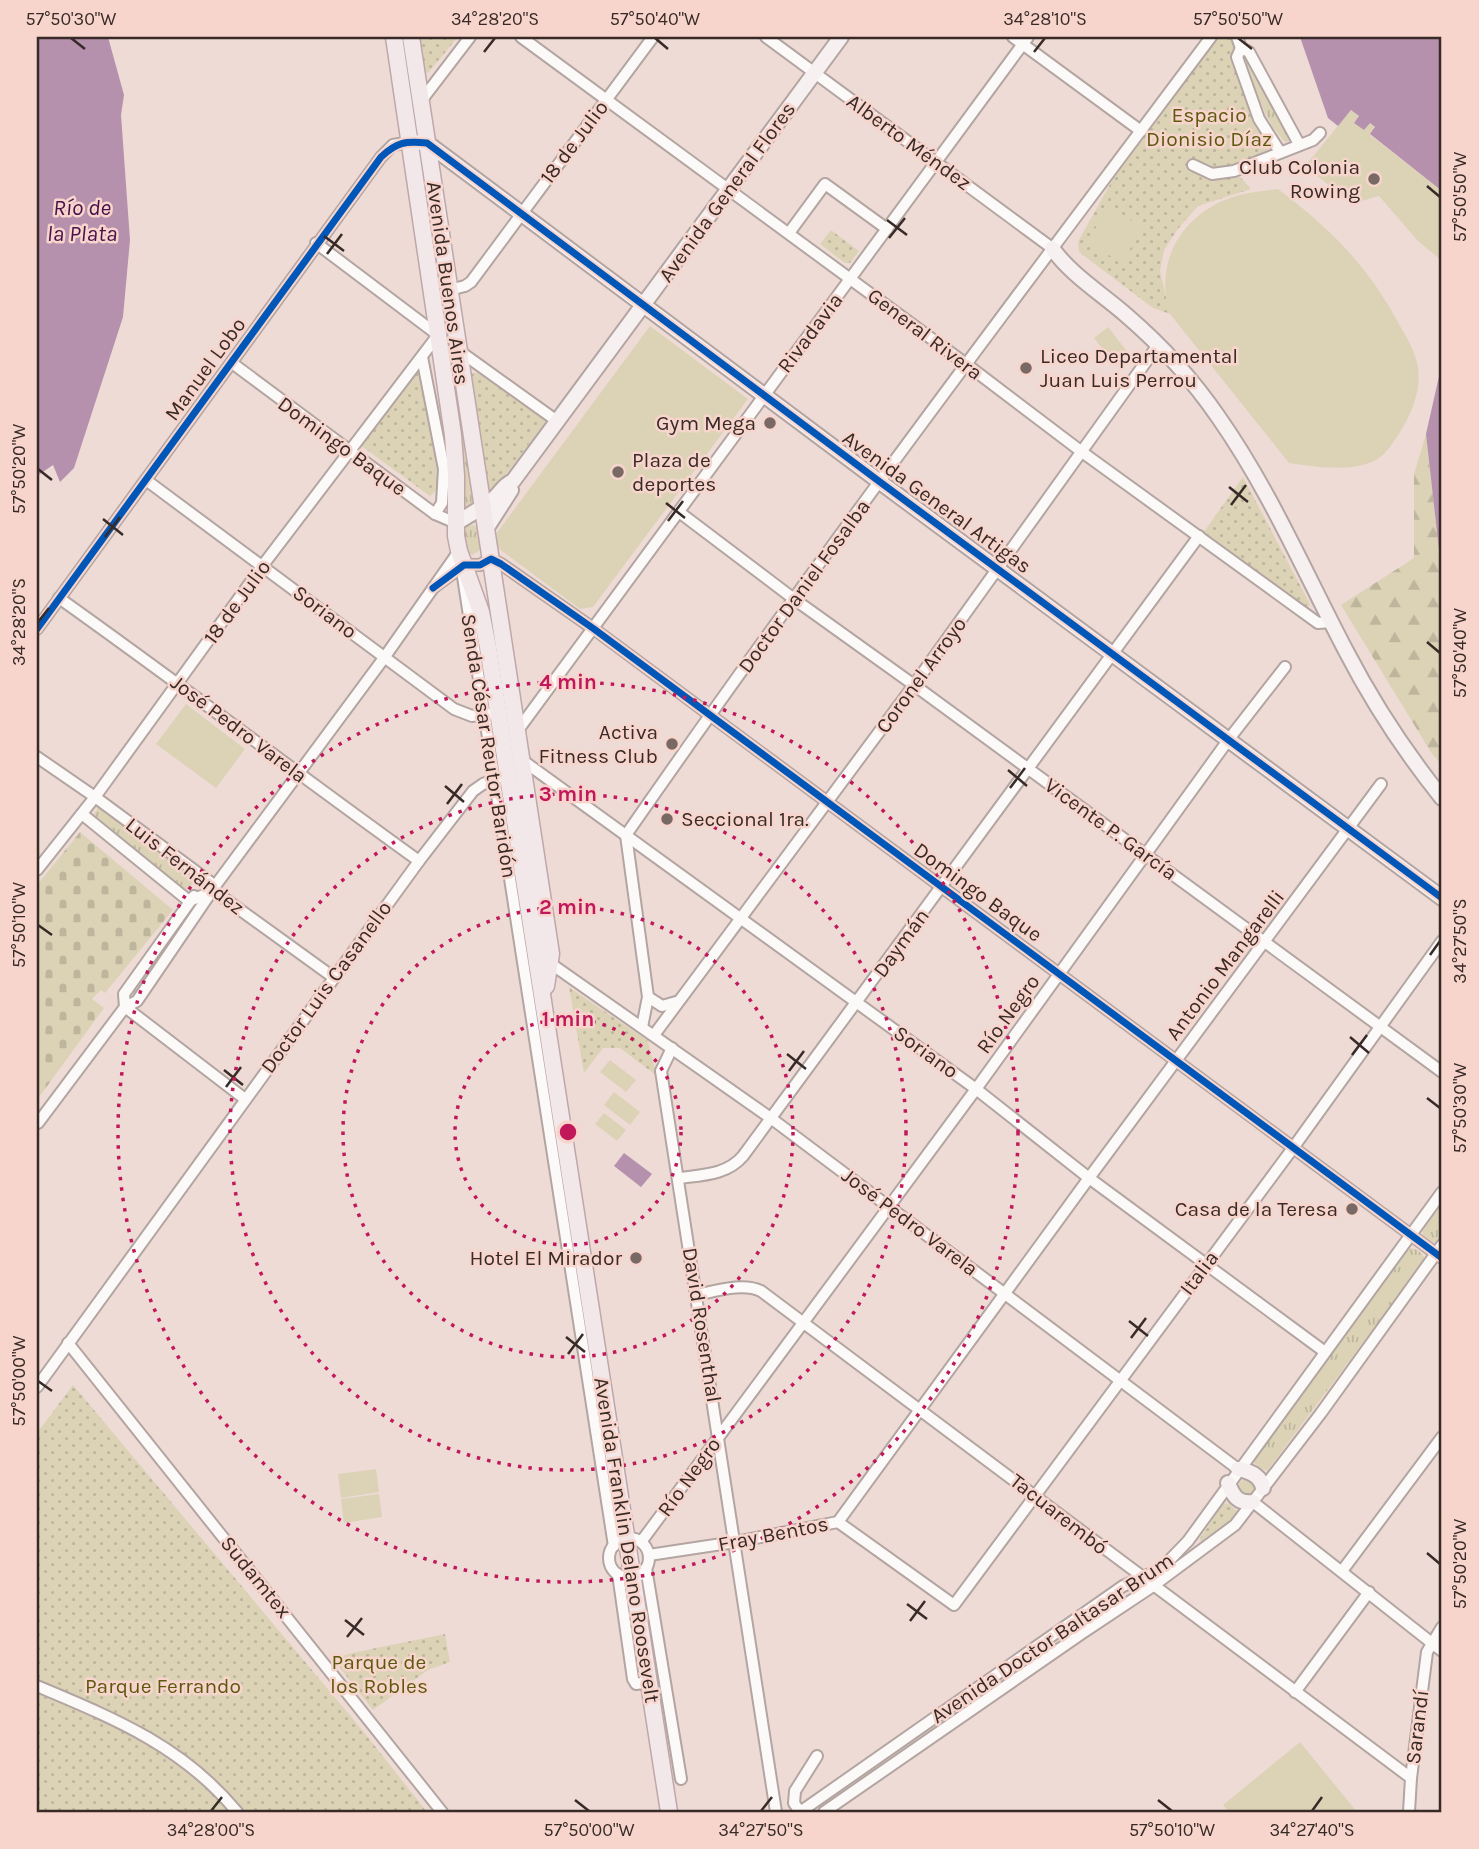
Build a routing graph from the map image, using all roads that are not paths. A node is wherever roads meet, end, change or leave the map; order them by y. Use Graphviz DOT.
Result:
graph roads {
  1 [pos="470,37"];
  2 [pos="521,37"];
  3 [pos="653,37"];
  4 [pos="766,37"];
  5 [pos="841,37"];
  6 [pos="1013,37"];
  7 [pos="1211,37"];
  8 [pos="402,38"];
  9 [pos="1026,40"];
  10 [pos="1239,42"];
  11 [pos="814,73"];
  12 [pos="607,99"];
  13 [pos="421,101"];
  14 [pos="1141,131"];
  15 [pos="1320,133"];
  16 [pos="418,142"];
  17 [pos="1299,144"];
  18 [pos="1280,152"];
  19 [pos="936,162"];
  20 [pos="1193,165"];
  21 [pos="729,190"];
  22 [pos="521,214"];
  23 [pos="887,229"];
  24 [pos="789,233"];
  25 [pos="316,243"];
  26 [pos="1052,248"];
  27 [pos="850,279"];
  28 [pos="451,290"];
  29 [pos="432,293"];
  30 [pos="644,306"];
  31 [pos="456,332"];
  32 [pos="438,335"];
  33 [pos="1158,345"];
  34 [pos="458,350"];
  35 [pos="422,357"];
  36 [pos="232,363"];
  37 [pos="966,364"];
  38 [pos="764,396"];
  39 [pos="557,422"];
  40 [pos="350,452"];
  41 [pos="1082,452"];
  42 [pos="146,480"];
  43 [pos="513,481"];
  44 [pos="880,482"];
  45 [pos="483,507"];
  46 [pos="679,512"];
  47 [pos="435,514"];
  48 [pos="456,523"];
  49 [pos="486,529"];
  50 [pos="1199,536"];
  51 [pos="491,559"];
  52 [pos="461,561"];
  53 [pos="263,565"];
  54 [pos="998,568"];
  55 [pos="433,588"];
  56 [pos="59,598"];
  57 [pos="793,599"];
  58 [pos="1331,622"];
  59 [pos="37,629"];
  60 [pos="594,629"];
  61 [pos="1113,653"];
  62 [pos="384,658"];
  63 [pos="1285,667"];
  64 [pos="178,683"];
  65 [pos="914,685"];
  66 [pos="514,710"];
  67 [pos="491,714"];
  68 [pos="709,716"];
  69 [pos="518,730"];
  70 [pos="1229,739"];
  71 [pos="37,757"];
  72 [pos="522,760"];
  73 [pos="1028,768"];
  74 [pos="298,774"];
  75 [pos="503,779"];
  76 [pos="525,780"];
  77 [pos="1381,784"];
  78 [pos="95,797"];
  79 [pos="1442,798"];
  80 [pos="827,803"];
  81 [pos="82,814"];
  82 [pos="1349,828"];
  83 [pos="626,835"];
  84 [pos="1145,854"];
  85 [pos="419,861"];
  86 [pos="37,870"];
  87 [pos="214,885"];
  88 [pos="942,887"];
  89 [pos="1442,898"];
  90 [pos="190,901"];
  91 [pos="741,917"];
  92 [pos="1442,941"];
  93 [pos="1264,942"];
  94 [pos="540,957"];
  95 [pos="1059,973"];
  96 [pos="333,976"];
  97 [pos="648,997"];
  98 [pos="678,1000"];
  99 [pos="858,1002"];
  100 [pos="125,1007"];
  101 [pos="1379,1026"];
  102 [pos="642,1027"];
  103 [pos="654,1035"];
  104 [pos="672,1048"];
  105 [pos="1176,1060"];
  106 [pos="1442,1072"];
  107 [pos="976,1089"];
  108 [pos="245,1099"];
  109 [pos="772,1119"];
  110 [pos="38,1123"];
  111 [pos="1293,1148"];
  112 [pos="680,1178"];
  113 [pos="1088,1178"];
  114 [pos="1442,1192"];
  115 [pos="888,1206"];
  116 [pos="1410,1235"];
  117 [pos="1440,1252"];
  118 [pos="1205,1264"];
  119 [pos="1005,1292"];
  120 [pos="696,1294"];
  121 [pos="804,1322"];
  122 [pos="68,1343"];
  123 [pos="1325,1352"];
  124 [pos="1120,1380"];
  125 [pos="37,1387"];
  126 [pos="596,1388"];
  127 [pos="920,1408"];
  128 [pos="719,1437"];
  129 [pos="1442,1437"];
  130 [pos="1238,1469"];
  131 [pos="1228,1483"];
  132 [pos="1263,1489"];
  133 [pos="1035,1496"];
  134 [pos="1253,1502"];
  135 [pos="838,1522"];
  136 [pos="627,1542"];
  137 [pos="735,1542"];
  138 [pos="649,1555"];
  139 [pos="646,1568"];
  140 [pos="1342,1571"];
  141 [pos="625,1576"];
  142 [pos="1142,1577"];
  143 [pos="1153,1586"];
  144 [pos="1369,1592"];
  145 [pos="954,1605"];
  146 [pos="1442,1627"];
  147 [pos="1431,1642"];
  148 [pos="643,1645"];
  149 [pos="1442,1651"];
  150 [pos="37,1686"];
  151 [pos="1295,1692"];
  152 [pos="664,1725"];
  153 [pos="667,1748"];
  154 [pos="817,1756"];
  155 [pos="1411,1778"];
  156 [pos="666,1789"];
  157 [pos="831,1790"];
  158 [pos="839,1802"];
  159 [pos="237,1812"];
  160 [pos="442,1812"];
  161 [pos="669,1812"];
  162 [pos="776,1812"];
  163 [pos="800,1812"];
  164 [pos="824,1812"];
  165 [pos="846,1812"];
  166 [pos="1409,1812"];
  1 -- 13 [label="street"];
  2 -- 12 [label="street, General Rivera"];
  3 -- 12 [label="street, 18 de Julio"];
  4 -- 11 [label="street, Alberto Méndez"];
  5 -- 11 [label="street, Avenida General Flores"];
  6 -- 9 [label="street"];
  7 -- 14 [label="street, Doctor Daniel Fosalba"];
  8 -- 13 [label="main road, Avenida Buenos Aires"];
  8 -- 16 [label="main road, Avenida Buenos Aires"];
  9 -- 14 [label="street"];
  9 -- 19 [label="street, Rivadavia"];
  10 -- 17 [label="street"];
  10 -- 18 [label="street"];
  11 -- 19 [label="street, Alberto Méndez"];
  11 -- 21 [label="street, Avenida General Flores"];
  12 -- 21 [label="street, General Rivera"];
  12 -- 22 [label="street, 18 de Julio"];
  13 -- 16 [label="main road, Avenida Buenos Aires"];
  14 -- 26 [label="street, Doctor Daniel Fosalba"];
  15 -- 17 [label="street"];
  16 -- 22 [label="street, Avenida General Artigas"];
  16 -- 25 [label="street, Manuel Lobo"];
  16 -- 28 [label="main road, Avenida Buenos Aires"];
  16 -- 29 [label="main road, Avenida Buenos Aires"];
  17 -- 18 [label="street"];
  18 -- 20 [label="street"];
  19 -- 23 [label="street, Rivadavia"];
  19 -- 26 [label="street, Alberto Méndez"];
  21 -- 24 [label="street, General Rivera"];
  21 -- 30 [label="street, Avenida General Flores"];
  22 -- 28 [label="street, 18 de Julio"];
  22 -- 30 [label="street, Avenida General Artigas"];
  23 -- 24 [label="street"];
  23 -- 27 [label="street, Rivadavia"];
  24 -- 27 [label="street, General Rivera"];
  25 -- 32 [label="street"];
  25 -- 36 [label="street, Manuel Lobo"];
  26 -- 33 [label="street"];
  26 -- 37 [label="street, Doctor Daniel Fosalba"];
  27 -- 37 [label="street, General Rivera"];
  27 -- 38 [label="street, Rivadavia"];
  28 -- 29 [label="street, 18 de Julio"];
  28 -- 31 [label="main road, Avenida Buenos Aires"];
  29 -- 32 [label="main road, Avenida Buenos Aires"];
  30 -- 38 [label="street, Avenida General Artigas"];
  30 -- 39 [label="street, Avenida General Flores"];
  31 -- 32 [label="street"];
  31 -- 34 [label="main road, Avenida Buenos Aires"];
  32 -- 35 [label="street, 18 de Julio"];
  32 -- 48 [label="main road, Avenida Buenos Aires"];
  33 -- 41 [label="street, Coronel Arroyo"];
  33 -- 58 [label="street"];
  34 -- 39 [label="street"];
  34 -- 45 [label="main road, Avenida Buenos Aires"];
  35 -- 40 [label="street, 18 de Julio"];
  35 -- 47 [label="street"];
  36 -- 40 [label="street, Domingo Baque"];
  36 -- 42 [label="street, Manuel Lobo"];
  37 -- 41 [label="street, General Rivera"];
  37 -- 44 [label="street, Doctor Daniel Fosalba"];
  38 -- 44 [label="street, Avenida General Artigas"];
  38 -- 46 [label="street, Rivadavia"];
  39 -- 43 [label="street, Avenida General Flores"];
  40 -- 47 [label="street, Domingo Baque"];
  40 -- 53 [label="street, 18 de Julio"];
  41 -- 50 [label="street, General Rivera"];
  41 -- 54 [label="street, Coronel Arroyo"];
  42 -- 53 [label="street, Soriano"];
  42 -- 56 [label="street, Manuel Lobo"];
  43 -- 45 [label="street, Avenida General Flores"];
  43 -- 49 [label="street, Avenida General Flores"];
  44 -- 54 [label="street, Avenida General Artigas"];
  44 -- 57 [label="street, Doctor Daniel Fosalba"];
  45 -- 48 [label="street, Avenida General Flores"];
  45 -- 49 [label="main road, Avenida Buenos Aires"];
  46 -- 57 [label="street, Vicente P. García"];
  46 -- 60 [label="street, Rivadavia"];
  47 -- 48 [label="street, Domingo Baque"];
  48 -- 52 [label="main road"];
  49 -- 51 [label="main road"];
  50 -- 58 [label="street, General Rivera"];
  50 -- 61 [label="street, Daymán"];
  51 -- 52 [label="street"];
  51 -- 60 [label="street, Domingo Baque"];
  51 -- 66 [label="main road"];
  52 -- 55 [label="street"];
  52 -- 55 [label="street"];
  52 -- 67 [label="main road"];
  53 -- 62 [label="street, Soriano"];
  53 -- 64 [label="street, 18 de Julio"];
  54 -- 61 [label="street, Avenida General Artigas"];
  54 -- 65 [label="street, Coronel Arroyo"];
  55 -- 62 [label="street"];
  56 -- 59 [label="street, Manuel Lobo"];
  56 -- 64 [label="street, José Pedro Varela"];
  57 -- 65 [label="street, Vicente P. García"];
  57 -- 68 [label="street, Doctor Daniel Fosalba"];
  58 -- 79 [label="street"];
  60 -- 68 [label="street, Domingo Baque"];
  60 -- 69 [label="street, Rivadavia"];
  61 -- 70 [label="street, Avenida General Artigas"];
  61 -- 73 [label="street, Daymán"];
  62 -- 67 [label="street, Soriano"];
  62 -- 74 [label="street"];
  63 -- 70 [label="street, Río Negro"];
  64 -- 74 [label="street, José Pedro Varela"];
  64 -- 78 [label="street, 18 de Julio"];
  65 -- 73 [label="street, Vicente P. García"];
  65 -- 80 [label="street, Coronel Arroyo"];
  66 -- 67 [label="street, Soriano"];
  66 -- 69 [label="main road"];
  67 -- 75 [label="main road"];
  68 -- 80 [label="street, Domingo Baque"];
  68 -- 83 [label="street, Doctor Daniel Fosalba"];
  69 -- 72 [label="main road"];
  70 -- 82 [label="street, Avenida General Artigas"];
  70 -- 84 [label="street, Río Negro"];
  71 -- 78 [label="street, Luis Fernández"];
  72 -- 76 [label="main road"];
  72 -- 83 [label="street, Soriano"];
  73 -- 84 [label="street, Vicente P. García"];
  73 -- 88 [label="street, Daymán"];
  74 -- 85 [label="street, José Pedro Varela"];
  74 -- 87 [label="street"];
  75 -- 76 [label="street"];
  75 -- 85 [label="street, Doctor Luis Casanello"];
  75 -- 94 [label="main road"];
  76 -- 94 [label="main road"];
  77 -- 82 [label="street, Antonio Mangarelli"];
  78 -- 81 [label="street, 18 de Julio"];
  78 -- 87 [label="street, Luis Fernández"];
  80 -- 88 [label="street, Domingo Baque"];
  80 -- 91 [label="street, Coronel Arroyo"];
  81 -- 86 [label="street, 18 de Julio"];
  81 -- 90 [label="street"];
  82 -- 89 [label="street, Avenida General Artigas"];
  82 -- 93 [label="street, Antonio Mangarelli"];
  83 -- 91 [label="street, Soriano"];
  83 -- 97 [label="street"];
  84 -- 93 [label="street, Vicente P. García"];
  84 -- 95 [label="street, Río Negro"];
  85 -- 96 [label="street, Doctor Luis Casanello"];
  87 -- 90 [label="street"];
  87 -- 96 [label="street, Luis Fernández"];
  87 -- 100 [label="street"];
  88 -- 95 [label="street, Domingo Baque"];
  88 -- 99 [label="street, Daymán"];
  90 -- 100 [label="street"];
  91 -- 98 [label="street, Coronel Arroyo"];
  91 -- 99 [label="street, Soriano"];
  92 -- 101 [label="street, Italia"];
  93 -- 101 [label="street, Vicente P. García"];
  93 -- 105 [label="street, Antonio Mangarelli"];
  94 -- 102 [label="street, José Pedro Varela"];
  94 -- 126 [label="street"];
  94 -- 126 [label="main road, Avenida Franklin Delano Roosevelt"];
  95 -- 105 [label="street, Domingo Baque"];
  95 -- 107 [label="street, Río Negro"];
  96 -- 108 [label="street, Doctor Luis Casanello"];
  97 -- 98 [label="street"];
  97 -- 102 [label="street"];
  98 -- 103 [label="street, Coronel Arroyo"];
  99 -- 107 [label="street, Soriano"];
  99 -- 109 [label="street, Daymán"];
  100 -- 108 [label="street"];
  100 -- 110 [label="street"];
  101 -- 106 [label="street, Vicente P. García"];
  101 -- 111 [label="street, Italia"];
  102 -- 103 [label="street, José Pedro Varela"];
  103 -- 104 [label="street, José Pedro Varela"];
  104 -- 109 [label="street, José Pedro Varela"];
  104 -- 112 [label="street, David Rosenthal"];
  105 -- 111 [label="street, Domingo Baque"];
  105 -- 113 [label="street, Antonio Mangarelli"];
  107 -- 113 [label="street, Soriano"];
  107 -- 115 [label="street, Río Negro"];
  108 -- 122 [label="street, Doctor Luis Casanello"];
  109 -- 112 [label="street, Daymán"];
  109 -- 115 [label="street, José Pedro Varela"];
  111 -- 116 [label="street, Domingo Baque"];
  111 -- 118 [label="street, Italia"];
  112 -- 120 [label="street, David Rosenthal"];
  113 -- 118 [label="street, Soriano"];
  113 -- 119 [label="street, Antonio Mangarelli"];
  114 -- 116 [label="street, Avenida Doctor Baltasar Brum"];
  115 -- 119 [label="street, José Pedro Varela"];
  115 -- 121 [label="street, Río Negro"];
  116 -- 117 [label="street, Domingo Baque"];
  116 -- 123 [label="street, Avenida Doctor Baltasar Brum"];
  117 -- 132 [label="street, Avenida Doctor Baltasar Brum"];
  118 -- 123 [label="street, Soriano"];
  118 -- 124 [label="street, Italia"];
  119 -- 124 [label="street, José Pedro Varela"];
  119 -- 127 [label="street, Antonio Mangarelli"];
  120 -- 121 [label="street, Tacuarembó"];
  120 -- 128 [label="street, David Rosenthal"];
  121 -- 127 [label="street, Tacuarembó"];
  121 -- 128 [label="street, Río Negro"];
  122 -- 125 [label="street, Doctor Luis Casanello"];
  122 -- 160 [label="street, Sudamtex"];
  123 -- 130 [label="street, Avenida Doctor Baltasar Brum"];
  124 -- 130 [label="street, José Pedro Varela"];
  124 -- 133 [label="street, Italia"];
  126 -- 136 [label="main road, Avenida Franklin Delano Roosevelt"];
  127 -- 133 [label="street, Tacuarembó"];
  127 -- 135 [label="street, Antonio Mangarelli"];
  128 -- 136 [label="street, Río Negro"];
  128 -- 137 [label="street, David Rosenthal"];
  129 -- 140 [label="street"];
  130 -- 131 [label="street, Avenida Doctor Baltasar Brum"];
  130 -- 132 [label="street, José Pedro Varela"];
  131 -- 134 [label="street"];
  131 -- 142 [label="street, Avenida Doctor Baltasar Brum"];
  132 -- 134 [label="street, Avenida Doctor Baltasar Brum"];
  133 -- 142 [label="street, Tacuarembó"];
  133 -- 145 [label="street, Italia"];
  134 -- 140 [label="street"];
  134 -- 143 [label="street, Avenida Doctor Baltasar Brum"];
  135 -- 137 [label="street, Fray Bentos"];
  135 -- 145 [label="street, Fray Bentos"];
  136 -- 138 [label="street"];
  136 -- 141 [label="main road, Avenida Franklin Delano Roosevelt"];
  137 -- 138 [label="street, Fray Bentos"];
  137 -- 162 [label="street, David Rosenthal"];
  138 -- 139 [label="street"];
  139 -- 141 [label="street"];
  139 -- 148 [label="street, Avenida Franklin Delano Roosevelt"];
  140 -- 144 [label="street"];
  141 -- 148 [label="main road, Avenida Franklin Delano Roosevelt"];
  142 -- 143 [label="street, Tacuarembó"];
  142 -- 157 [label="street, Avenida Doctor Baltasar Brum"];
  143 -- 151 [label="street, Tacuarembó"];
  143 -- 158 [label="street, Avenida Doctor Baltasar Brum"];
  144 -- 147 [label="street"];
  144 -- 151 [label="street"];
  146 -- 147 [label="street"];
  147 -- 149 [label="street"];
  147 -- 155 [label="street, Sarandí"];
  148 -- 152 [label="street, Avenida Franklin Delano Roosevelt"];
  148 -- 152 [label="main road, Avenida Franklin Delano Roosevelt"];
  150 -- 159 [label="street"];
  151 -- 155 [label="street, Tacuarembó"];
  152 -- 153 [label="main road, Avenida Franklin Delano Roosevelt"];
  153 -- 156 [label="main road, Avenida Franklin Delano Roosevelt"];
  153 -- 156 [label="street, Avenida Franklin Delano Roosevelt"];
  154 -- 163 [label="street"];
  155 -- 166 [label="street, Sarandí"];
  156 -- 161 [label="main road, Avenida Franklin Delano Roosevelt"];
  157 -- 158 [label="street"];
  157 -- 163 [label="street, Avenida Doctor Baltasar Brum"];
  158 -- 164 [label="street, Avenida Doctor Baltasar Brum"];
  158 -- 165 [label="street"];
}
